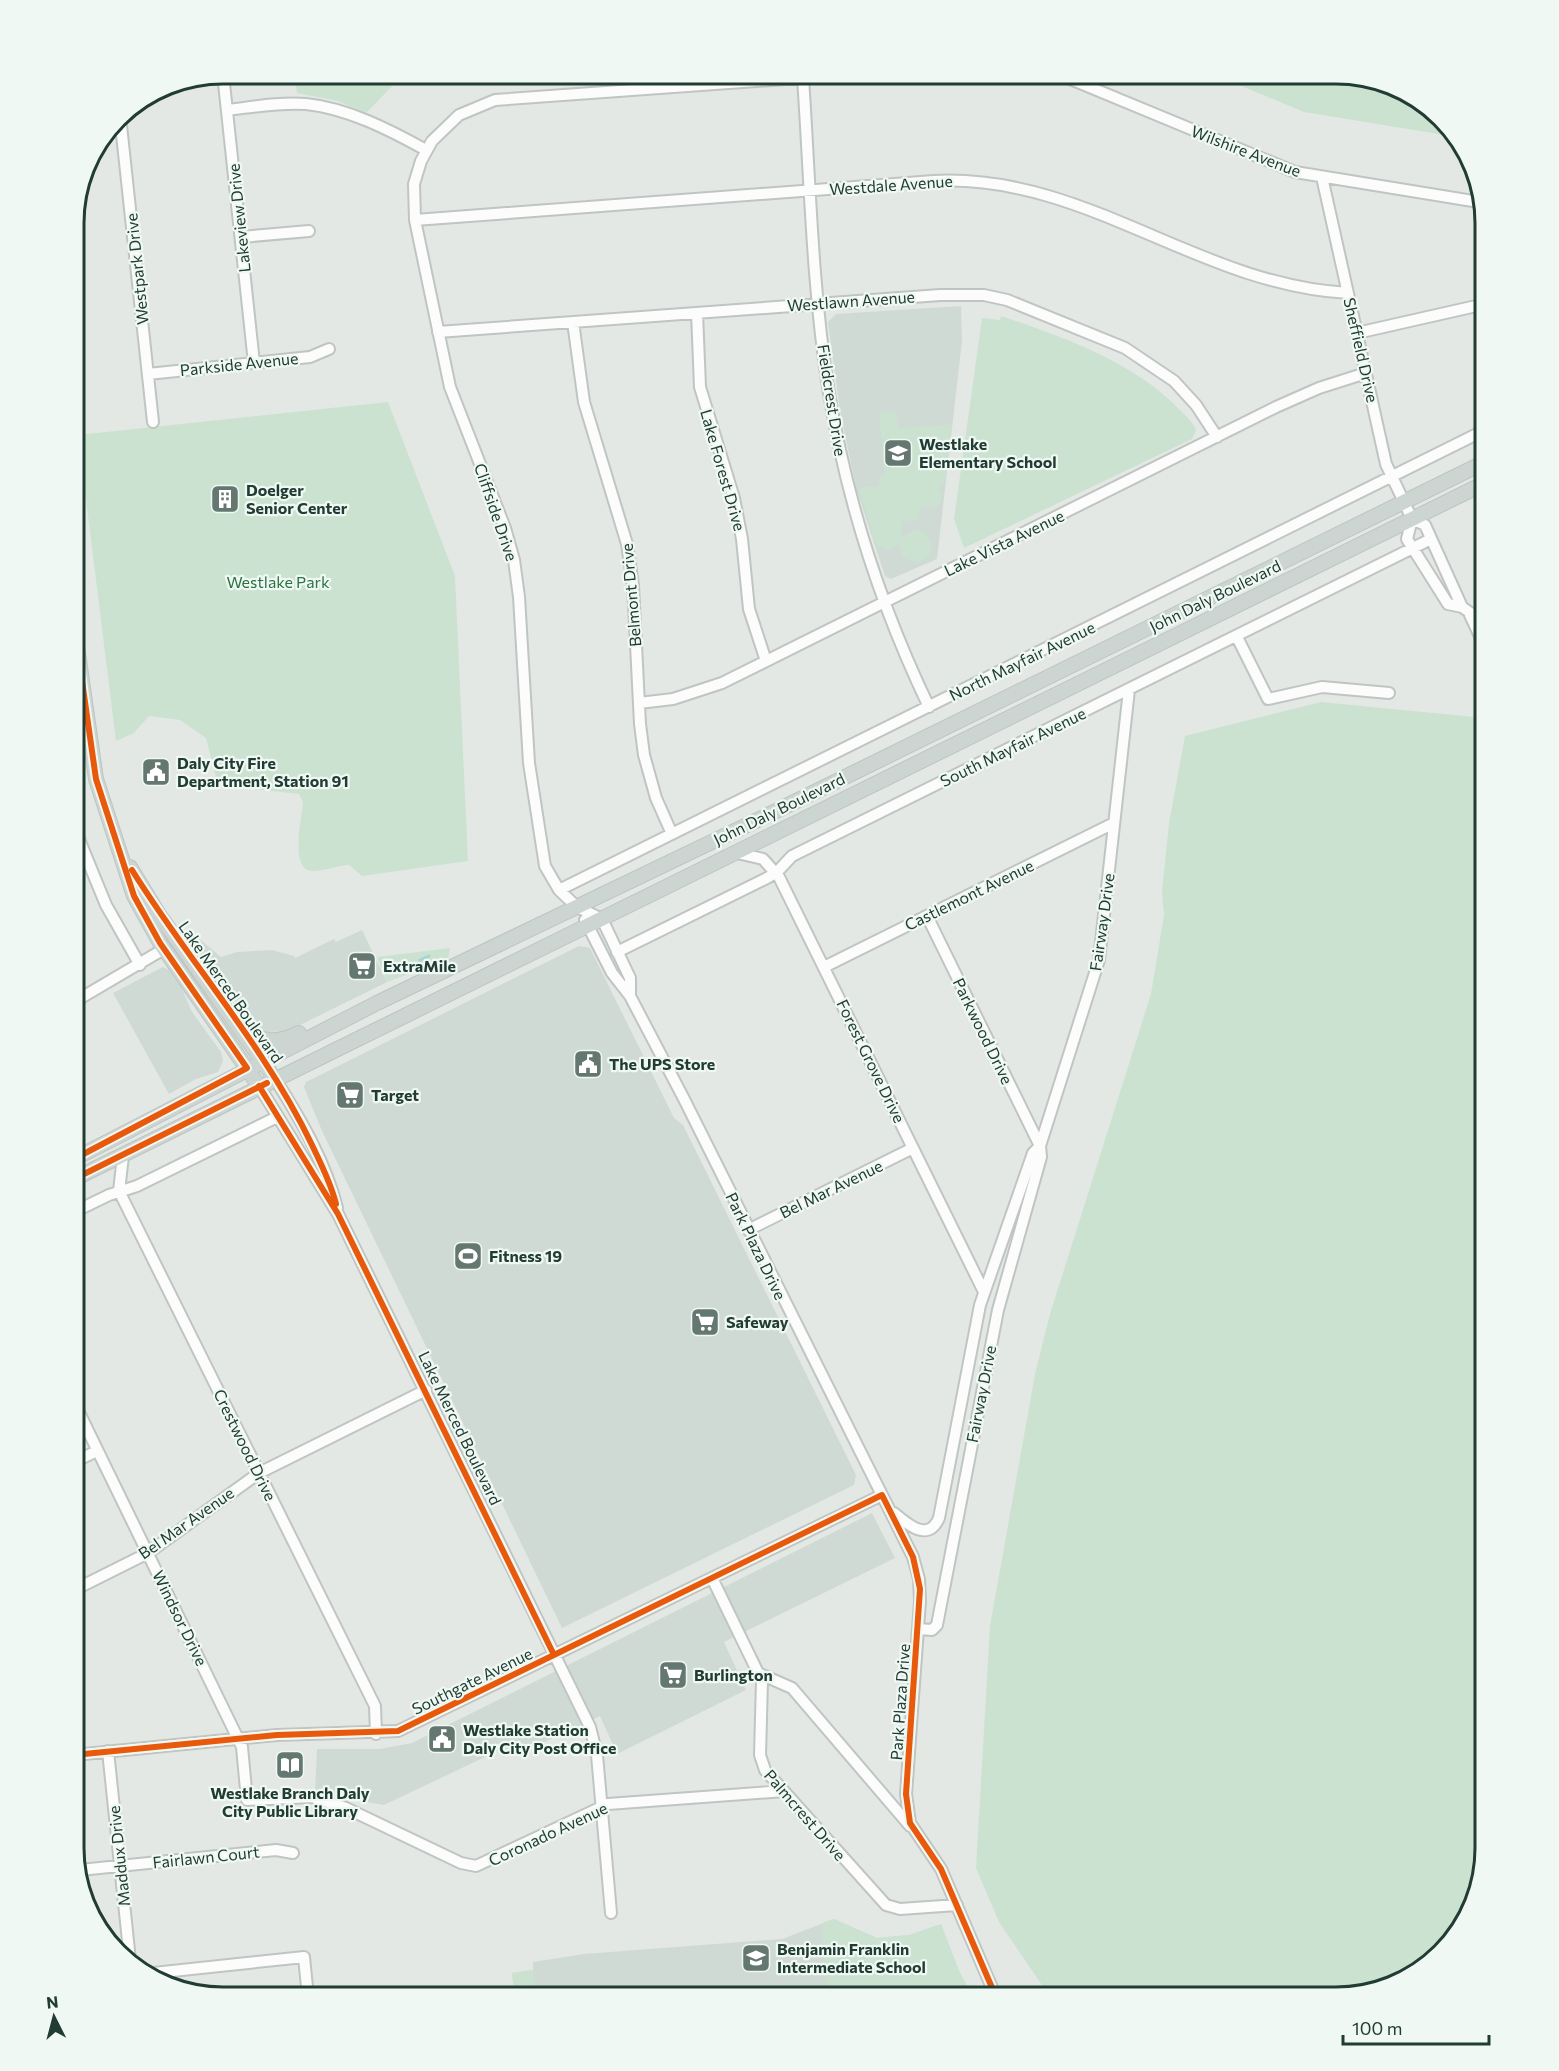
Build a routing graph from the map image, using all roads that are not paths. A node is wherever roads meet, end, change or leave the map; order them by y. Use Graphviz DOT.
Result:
graph roads {
  1 [pos="224,84"];
  2 [pos="719,84"];
  3 [pos="803,84"];
  4 [pos="1082,84"];
  5 [pos="227,110"];
  6 [pos="121,129"];
  7 [pos="426,150"];
  8 [pos="1323,177"];
  9 [pos="811,191"];
  10 [pos="1473,201"];
  11 [pos="415,220"];
  12 [pos="309,231"];
  13 [pos="241,237"];
  14 [pos="1348,293"];
  15 [pos="819,304"];
  16 [pos="1475,306"];
  17 [pos="697,313"];
  18 [pos="573,322"];
  19 [pos="438,332"];
  20 [pos="1357,333"];
  21 [pos="329,349"];
  22 [pos="254,363"];
  23 [pos="1366,373"];
  24 [pos="148,374"];
  25 [pos="153,422"];
  26 [pos="1475,435"];
  27 [pos="1217,437"];
  28 [pos="1475,467"];
  29 [pos="1392,478"];
  30 [pos="1475,488"];
  31 [pos="1404,503"];
  32 [pos="1412,519"];
  33 [pos="1431,539"];
  34 [pos="1414,550"];
  35 [pos="884,603"];
  36 [pos="1466,611"];
  37 [pos="1475,617"];
  38 [pos="1475,628"];
  39 [pos="1237,637"];
  40 [pos="766,661"];
  41 [pos="1129,690"];
  42 [pos="1389,693"];
  43 [pos="84,695"];
  44 [pos="639,703"];
  45 [pos="929,707"];
  46 [pos="1114,823"];
  47 [pos="672,834"];
  48 [pos="84,851"];
  49 [pos="737,853"];
  50 [pos="122,855"];
  51 [pos="777,873"];
  52 [pos="559,891"];
  53 [pos="577,907"];
  54 [pos="158,913"];
  55 [pos="927,916"];
  56 [pos="602,919"];
  57 [pos="588,926"];
  58 [pos="164,949"];
  59 [pos="617,952"];
  60 [pos="188,954"];
  61 [pos="140,965"];
  62 [pos="824,967"];
  63 [pos="84,996"];
  64 [pos="630,996"];
  65 [pos="387,999"];
  66 [pos="239,1026"];
  67 [pos="263,1060"];
  68 [pos="248,1068"];
  69 [pos="276,1079"];
  70 [pos="259,1086"];
  71 [pos="277,1117"];
  72 [pos="1040,1146"];
  73 [pos="913,1148"];
  74 [pos="84,1154"];
  75 [pos="123,1156"];
  76 [pos="84,1174"];
  77 [pos="119,1191"];
  78 [pos="84,1207"];
  79 [pos="338,1214"];
  80 [pos="748,1230"];
  81 [pos="984,1292"];
  82 [pos="426,1390"];
  83 [pos="84,1423"];
  84 [pos="97,1451"];
  85 [pos="84,1457"];
  86 [pos="259,1473"];
  87 [pos="882,1495"];
  88 [pos="890,1509"];
  89 [pos="148,1553"];
  90 [pos="712,1578"];
  91 [pos="84,1585"];
  92 [pos="918,1629"];
  93 [pos="554,1655"];
  94 [pos="759,1674"];
  95 [pos="376,1734"];
  96 [pos="237,1738"];
  97 [pos="108,1751"];
  98 [pos="84,1754"];
  99 [pos="783,1791"];
  100 [pos="601,1806"];
  101 [pos="915,1830"];
  102 [pos="293,1853"];
  103 [pos="120,1866"];
  104 [pos="86,1869"];
  105 [pos="957,1905"];
  106 [pos="611,1913"];
  107 [pos="129,1950"];
  108 [pos="161,1972"];
  109 [pos="307,1987"];
  110 [pos="991,1987"];
  1 -- 5 [label="street, Lakeview Drive"];
  2 -- 7 [label="street"];
  3 -- 9 [label="street, Fieldcrest Drive"];
  4 -- 8 [label="street, Wilshire Avenue"];
  5 -- 7 [label="street"];
  5 -- 13 [label="street, Lakeview Drive"];
  6 -- 24 [label="street, Westpark Drive"];
  7 -- 11 [label="street, Cliffside Drive"];
  8 -- 10 [label="street, Wilshire Avenue"];
  8 -- 14 [label="street, Sheffield Drive"];
  9 -- 11 [label="street, Westdale Avenue"];
  9 -- 14 [label="street, Westdale Avenue"];
  9 -- 15 [label="street, Fieldcrest Drive"];
  11 -- 19 [label="street, Cliffside Drive"];
  12 -- 13 [label="street"];
  13 -- 22 [label="street, Lakeview Drive"];
  14 -- 20 [label="street, Sheffield Drive"];
  15 -- 17 [label="street, Westlawn Avenue"];
  15 -- 27 [label="street, Westlawn Avenue"];
  15 -- 35 [label="street, Fieldcrest Drive"];
  16 -- 20 [label="street"];
  17 -- 18 [label="street, Westlawn Avenue"];
  17 -- 40 [label="street, Lake Forest Drive"];
  18 -- 19 [label="street, Westlawn Avenue"];
  18 -- 44 [label="street, Belmont Drive"];
  19 -- 52 [label="street, Cliffside Drive"];
  20 -- 23 [label="street, Sheffield Drive"];
  21 -- 22 [label="street, Parkside Avenue"];
  22 -- 24 [label="street, Parkside Avenue"];
  23 -- 27 [label="street, Lake Vista Avenue"];
  23 -- 29 [label="street, Sheffield Drive"];
  24 -- 25 [label="street, Westpark Drive"];
  26 -- 29 [label="street, North Mayfair Avenue"];
  27 -- 35 [label="street, Lake Vista Avenue"];
  28 -- 31 [label="main road, John Daly Boulevard"];
  29 -- 31 [label="street, Sheffield Drive"];
  29 -- 45 [label="street, North Mayfair Avenue"];
  30 -- 32 [label="main road, John Daly Boulevard"];
  31 -- 32 [label="street, Sheffield Drive"];
  31 -- 53 [label="main road, John Daly Boulevard"];
  32 -- 33 [label="street"];
  32 -- 34 [label="street"];
  32 -- 49 [label="main road, John Daly Boulevard"];
  33 -- 34 [label="street, South Mayfair Avenue"];
  33 -- 36 [label="street"];
  34 -- 36 [label="street"];
  34 -- 39 [label="street, South Mayfair Avenue"];
  35 -- 40 [label="street, Lake Vista Avenue"];
  35 -- 45 [label="street, Fieldcrest Drive"];
  36 -- 37 [label="street"];
  36 -- 38 [label="street"];
  39 -- 41 [label="street, South Mayfair Avenue"];
  39 -- 42 [label="street"];
  40 -- 44 [label="street, Lake Vista Avenue"];
  41 -- 46 [label="street, Fairway Drive"];
  41 -- 51 [label="street, South Mayfair Avenue"];
  43 -- 50 [label="main road, Lake Merced Boulevard"];
  44 -- 47 [label="street, Belmont Drive"];
  45 -- 47 [label="street, North Mayfair Avenue"];
  46 -- 55 [label="street, Castlemont Avenue"];
  46 -- 72 [label="street, Fairway Drive"];
  47 -- 52 [label="street, North Mayfair Avenue"];
  48 -- 61 [label="street"];
  49 -- 51 [label="street, Forest Grove Drive"];
  49 -- 56 [label="main road, John Daly Boulevard"];
  50 -- 54 [label="main road, Lake Merced Boulevard"];
  50 -- 58 [label="main road, Lake Merced Boulevard"];
  51 -- 59 [label="street, South Mayfair Avenue"];
  51 -- 62 [label="street, Forest Grove Drive"];
  52 -- 53 [label="street, Cliffside Drive"];
  53 -- 56 [label="street"];
  53 -- 57 [label="street, Park Plaza Drive"];
  53 -- 65 [label="main road, John Daly Boulevard"];
  54 -- 58 [label="main road"];
  54 -- 60 [label="main road, Lake Merced Boulevard"];
  55 -- 62 [label="street, Castlemont Avenue"];
  55 -- 72 [label="street, Parkwood Drive"];
  56 -- 57 [label="main road, John Daly Boulevard"];
  56 -- 59 [label="street, Park Plaza Drive"];
  57 -- 64 [label="street, Park Plaza Drive"];
  57 -- 69 [label="main road, John Daly Boulevard"];
  58 -- 60 [label="main road"];
  58 -- 61 [label="street"];
  58 -- 68 [label="main road, Lake Merced Boulevard"];
  59 -- 64 [label="street, Park Plaza Drive"];
  60 -- 66 [label="main road, Lake Merced Boulevard"];
  61 -- 63 [label="street"];
  62 -- 73 [label="street, Forest Grove Drive"];
  64 -- 80 [label="street, Park Plaza Drive"];
  65 -- 66 [label="main road"];
  65 -- 67 [label="main road, John Daly Boulevard"];
  66 -- 67 [label="main road, Lake Merced Boulevard"];
  67 -- 68 [label="main road, John Daly Boulevard"];
  67 -- 69 [label="main road, Lake Merced Boulevard"];
  68 -- 70 [label="main road, Lake Merced Boulevard"];
  68 -- 74 [label="main road, John Daly Boulevard"];
  69 -- 70 [label="main road, John Daly Boulevard"];
  69 -- 79 [label="street, Lake Merced Boulevard"];
  70 -- 71 [label="street, Lake Merced Boulevard"];
  70 -- 75 [label="main road, John Daly Boulevard"];
  71 -- 77 [label="street"];
  71 -- 79 [label="street, Lake Merced Boulevard"];
  72 -- 81 [label="street, Fairway Drive"];
  72 -- 92 [label="street, Fairway Drive"];
  73 -- 80 [label="street, Bel Mar Avenue"];
  73 -- 81 [label="street, Forest Grove Drive"];
  75 -- 76 [label="main road, John Daly Boulevard"];
  75 -- 77 [label="street"];
  77 -- 78 [label="street"];
  77 -- 86 [label="street, Crestwood Drive"];
  79 -- 82 [label="street, Lake Merced Boulevard"];
  80 -- 87 [label="street, Park Plaza Drive"];
  81 -- 88 [label="street, Fairway Drive"];
  82 -- 86 [label="street, Bel Mar Avenue"];
  82 -- 93 [label="street, Lake Merced Boulevard"];
  83 -- 84 [label="street, Windsor Drive"];
  84 -- 85 [label="street"];
  84 -- 89 [label="street, Windsor Drive"];
  86 -- 89 [label="street, Bel Mar Avenue"];
  86 -- 95 [label="street, Crestwood Drive"];
  87 -- 88 [label="street, Park Plaza Drive"];
  87 -- 90 [label="street, Southgate Avenue"];
  88 -- 92 [label="street, Park Plaza Drive"];
  89 -- 91 [label="street, Bel Mar Avenue"];
  89 -- 96 [label="street, Windsor Drive"];
  90 -- 93 [label="street, Southgate Avenue"];
  90 -- 94 [label="street, Palmcrest Drive"];
  92 -- 101 [label="street, Park Plaza Drive"];
  93 -- 95 [label="street, Southgate Avenue"];
  93 -- 100 [label="street, Lake Merced Boulevard"];
  94 -- 99 [label="street, Palmcrest Drive"];
  94 -- 101 [label="street"];
  95 -- 96 [label="street, Southgate Avenue"];
  96 -- 97 [label="street, Southgate Avenue"];
  96 -- 100 [label="street, Coronado Avenue"];
  97 -- 98 [label="street, Southgate Avenue"];
  97 -- 103 [label="street, Maddux Drive"];
  99 -- 100 [label="street, Coronado Avenue"];
  99 -- 105 [label="street, Palmcrest Drive"];
  100 -- 106 [label="street, Lake Merced Boulevard"];
  101 -- 105 [label="street, Park Plaza Drive"];
  102 -- 103 [label="street, Fairlawn Court"];
  103 -- 104 [label="street, Fairlawn Court"];
  103 -- 107 [label="street, Maddux Drive"];
  105 -- 110 [label="street, Park Plaza Drive"];
  108 -- 109 [label="street"];
}
